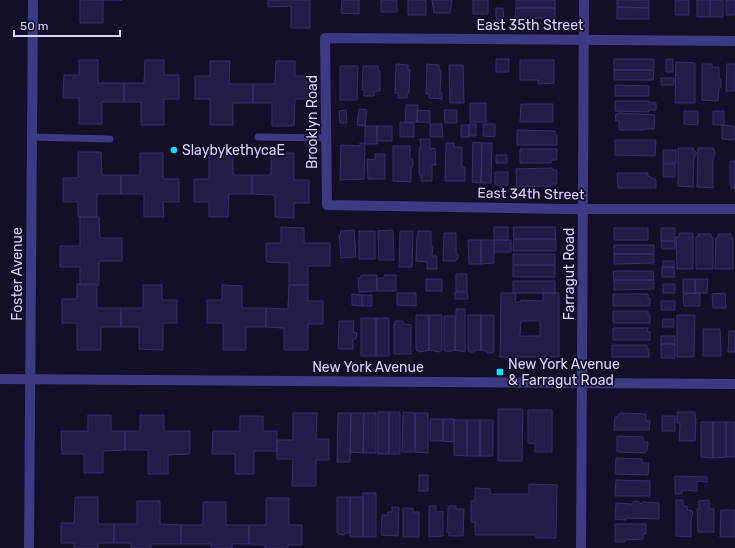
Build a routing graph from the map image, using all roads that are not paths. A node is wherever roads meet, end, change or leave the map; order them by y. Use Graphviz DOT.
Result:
graph roads {
  1 [pos="33,0"];
  2 [pos="584,0"];
  3 [pos="325,38"];
  4 [pos="584,40"];
  5 [pos="735,40"];
  6 [pos="32,137"];
  7 [pos="258,137"];
  8 [pos="326,138"];
  9 [pos="110,139"];
  10 [pos="327,205"];
  11 [pos="583,209"];
  12 [pos="735,209"];
  13 [pos="0,379"];
  14 [pos="30,380"];
  15 [pos="582,383"];
  16 [pos="735,384"];
  17 [pos="29,548"];
  18 [pos="581,548"];
  1 -- 6 [label="street, Foster Avenue"];
  2 -- 4 [label="street, Farragut Road"];
  3 -- 4 [label="street, East 35th Street"];
  3 -- 8 [label="street, Brooklyn Road"];
  4 -- 5 [label="street, East 35th Street"];
  4 -- 11 [label="street, Farragut Road"];
  6 -- 9 [label="lane"];
  6 -- 14 [label="street, Foster Avenue"];
  7 -- 8 [label="lane"];
  8 -- 10 [label="street, Brooklyn Road"];
  10 -- 11 [label="street, East 34th Street"];
  11 -- 12 [label="street, East 34th Street"];
  11 -- 15 [label="street, Farragut Road"];
  13 -- 14 [label="street, New York Avenue"];
  14 -- 15 [label="street, New York Avenue"];
  14 -- 17 [label="street, Foster Avenue"];
  15 -- 16 [label="street, New York Avenue"];
  15 -- 18 [label="street, Farragut Road"];
}
